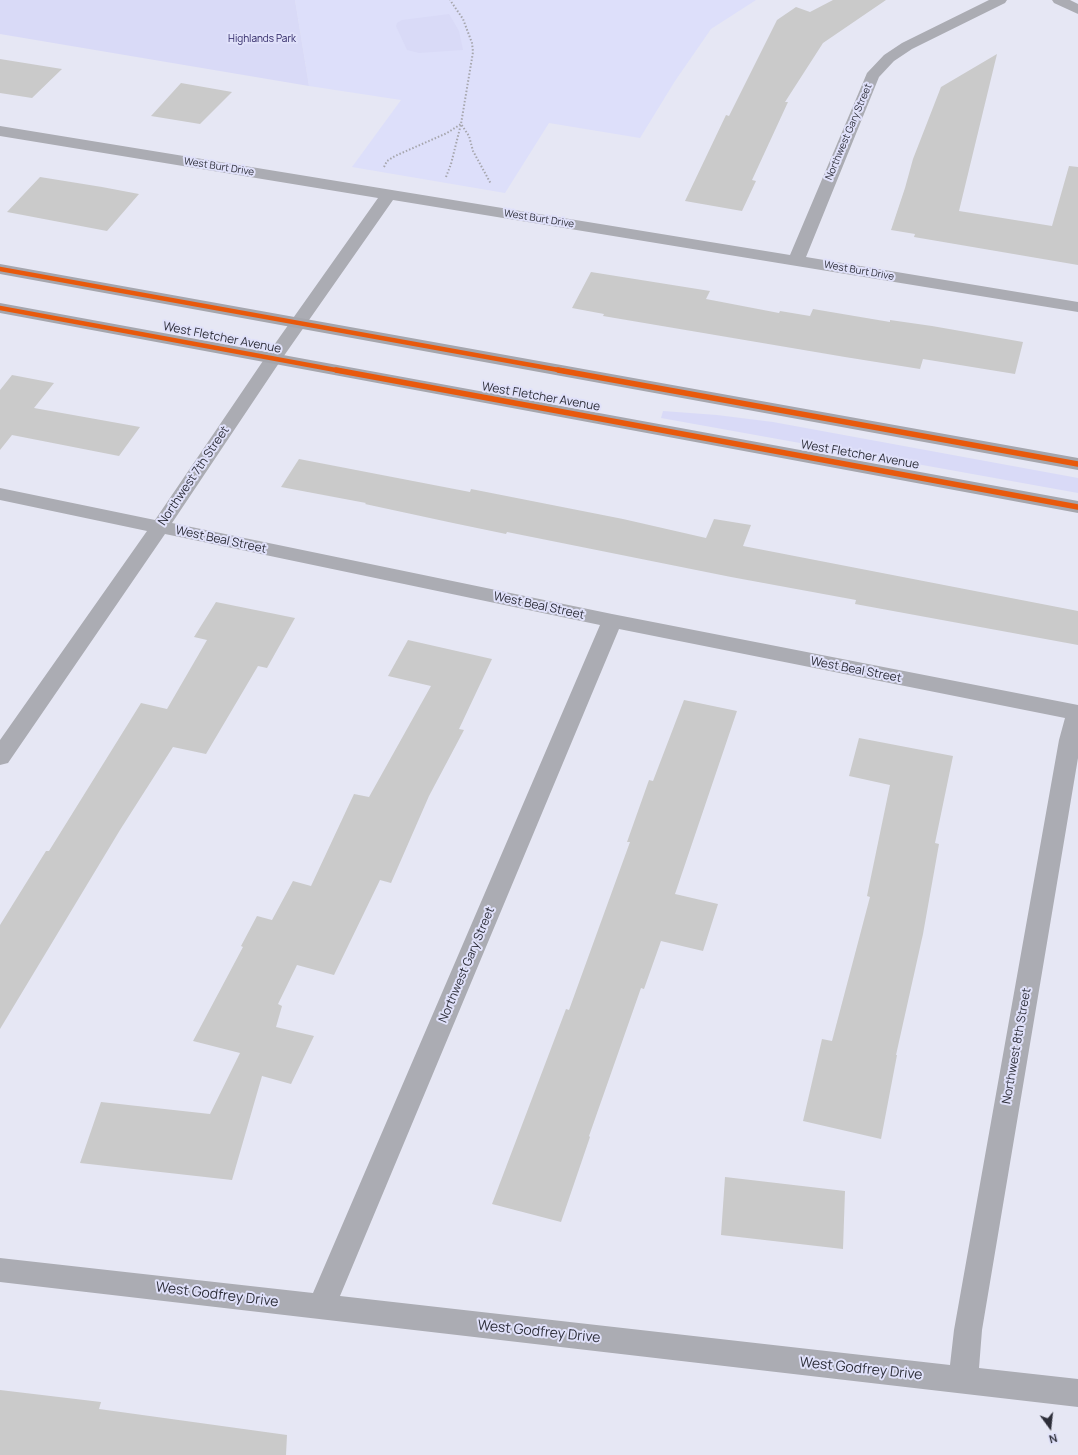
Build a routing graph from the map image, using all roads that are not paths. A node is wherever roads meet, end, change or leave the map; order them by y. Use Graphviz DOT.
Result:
graph roads {
  1 [pos="1000,0"];
  2 [pos="1059,0"];
  3 [pos="1078,10"];
  4 [pos="0,131"];
  5 [pos="388,195"];
  6 [pos="796,260"];
  7 [pos="0,269"];
  8 [pos="0,308"];
  9 [pos="1078,308"];
  10 [pos="297,324"];
  11 [pos="273,359"];
  12 [pos="1078,464"];
  13 [pos="0,494"];
  14 [pos="1078,506"];
  15 [pos="159,528"];
  16 [pos="612,621"];
  17 [pos="1078,713"];
  18 [pos="0,757"];
  19 [pos="0,1270"];
  20 [pos="321,1308"];
  21 [pos="963,1380"];
  22 [pos="1078,1393"];
  1 -- 6 [label="street, Northwest Gary Street"];
  2 -- 3 [label="street"];
  4 -- 5 [label="street, West Burt Drive"];
  5 -- 6 [label="street, West Burt Drive"];
  5 -- 10 [label="street, Northwest 7th Street"];
  6 -- 9 [label="street, West Burt Drive"];
  7 -- 10 [label="main road"];
  8 -- 11 [label="main road, West Fletcher Avenue"];
  10 -- 11 [label="street, Northwest 7th Street"];
  10 -- 12 [label="main road"];
  11 -- 14 [label="main road, West Fletcher Avenue"];
  11 -- 15 [label="street, Northwest 7th Street"];
  13 -- 15 [label="street, West Beal Street"];
  15 -- 16 [label="street, West Beal Street"];
  15 -- 18 [label="street, Northwest 7th Street"];
  16 -- 17 [label="street, West Beal Street"];
  16 -- 20 [label="street, Northwest Gary Street"];
  17 -- 21 [label="street, Northwest 8th Street"];
  19 -- 20 [label="street, West Godfrey Drive"];
  20 -- 21 [label="street, West Godfrey Drive"];
  21 -- 22 [label="street, West Godfrey Drive"];
}
